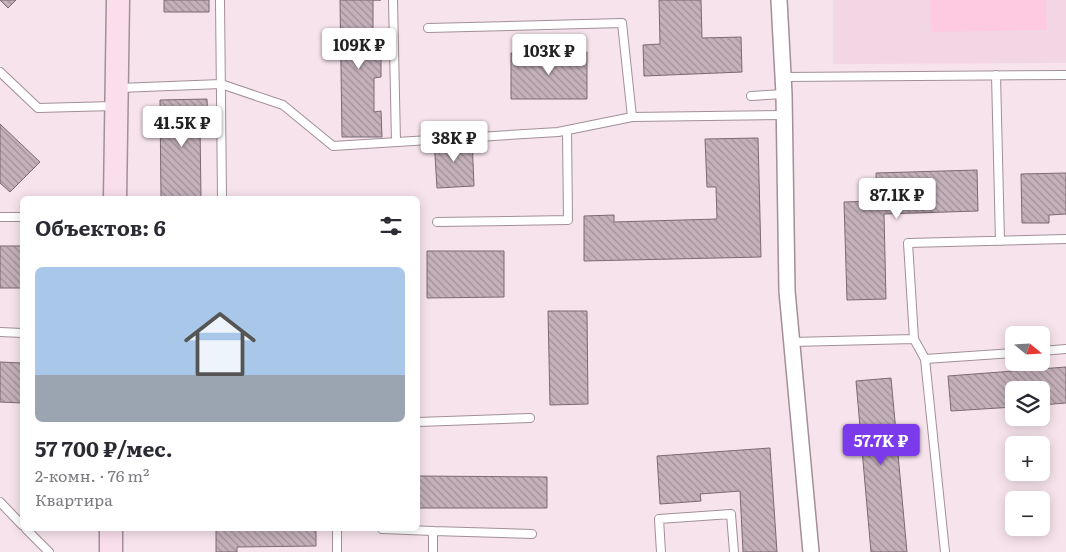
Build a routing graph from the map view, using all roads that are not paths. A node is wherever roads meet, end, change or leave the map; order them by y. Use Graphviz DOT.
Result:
graph roads {
  1 [pos="118,0"];
  2 [pos="220,0"];
  3 [pos="393,0"];
  4 [pos="779,0"];
  5 [pos="428,28"];
  6 [pos="0,72"];
  7 [pos="1066,75"];
  8 [pos="996,76"];
  9 [pos="783,77"];
  10 [pos="221,84"];
  11 [pos="784,94"];
  12 [pos="751,96"];
  13 [pos="116,97"];
  14 [pos="784,115"];
  15 [pos="632,117"];
  16 [pos="567,130"];
  17 [pos="396,142"];
  18 [pos="115,196"];
  19 [pos="222,196"];
  20 [pos="0,217"];
  21 [pos="20,217"];
  22 [pos="437,222"];
  23 [pos="1066,239"];
  24 [pos="1000,240"];
  25 [pos="0,332"];
  26 [pos="20,333"];
  27 [pos="914,339"];
  28 [pos="792,342"];
  29 [pos="1066,349"];
  30 [pos="1050,350"];
  31 [pos="1005,354"];
  32 [pos="925,359"];
  33 [pos="530,418"];
  34 [pos="420,422"];
  35 [pos="0,502"];
  36 [pos="20,523"];
  37 [pos="420,530"];
  38 [pos="28,531"];
  39 [pos="112,531"];
  40 [pos="337,531"];
  41 [pos="433,531"];
  42 [pos="532,534"];
  43 [pos="49,552"];
  44 [pos="111,552"];
  45 [pos="337,552"];
  46 [pos="434,552"];
  47 [pos="661,552"];
  48 [pos="734,552"];
  49 [pos="811,552"];
  50 [pos="945,552"];
  1 -- 13 [label="street"];
  2 -- 10 [label="lane"];
  3 -- 17 [label="lane"];
  4 -- 9 [label="street"];
  5 -- 15 [label="lane"];
  6 -- 13 [label="lane"];
  7 -- 8 [label="lane"];
  8 -- 9 [label="lane"];
  8 -- 24 [label="lane"];
  9 -- 11 [label="street"];
  10 -- 13 [label="lane"];
  10 -- 17 [label="lane"];
  10 -- 19 [label="lane"];
  11 -- 12 [label="lane"];
  11 -- 14 [label="street"];
  13 -- 18 [label="street"];
  14 -- 15 [label="lane"];
  14 -- 28 [label="street"];
  15 -- 16 [label="lane"];
  16 -- 17 [label="lane"];
  16 -- 22 [label="lane"];
  20 -- 21 [label="lane"];
  23 -- 24 [label="lane"];
  24 -- 27 [label="lane"];
  25 -- 26 [label="lane"];
  27 -- 28 [label="lane"];
  27 -- 32 [label="lane"];
  28 -- 49 [label="street"];
  29 -- 30 [label="lane"];
  31 -- 32 [label="lane"];
  32 -- 50 [label="lane"];
  33 -- 34 [label="lane"];
  35 -- 36 [label="lane"];
  37 -- 41 [label="lane"];
  38 -- 43 [label="lane"];
  39 -- 44 [label="street"];
  40 -- 45 [label="lane"];
  41 -- 42 [label="lane"];
  41 -- 46 [label="lane"];
  47 -- 48 [label="lane"];
}
